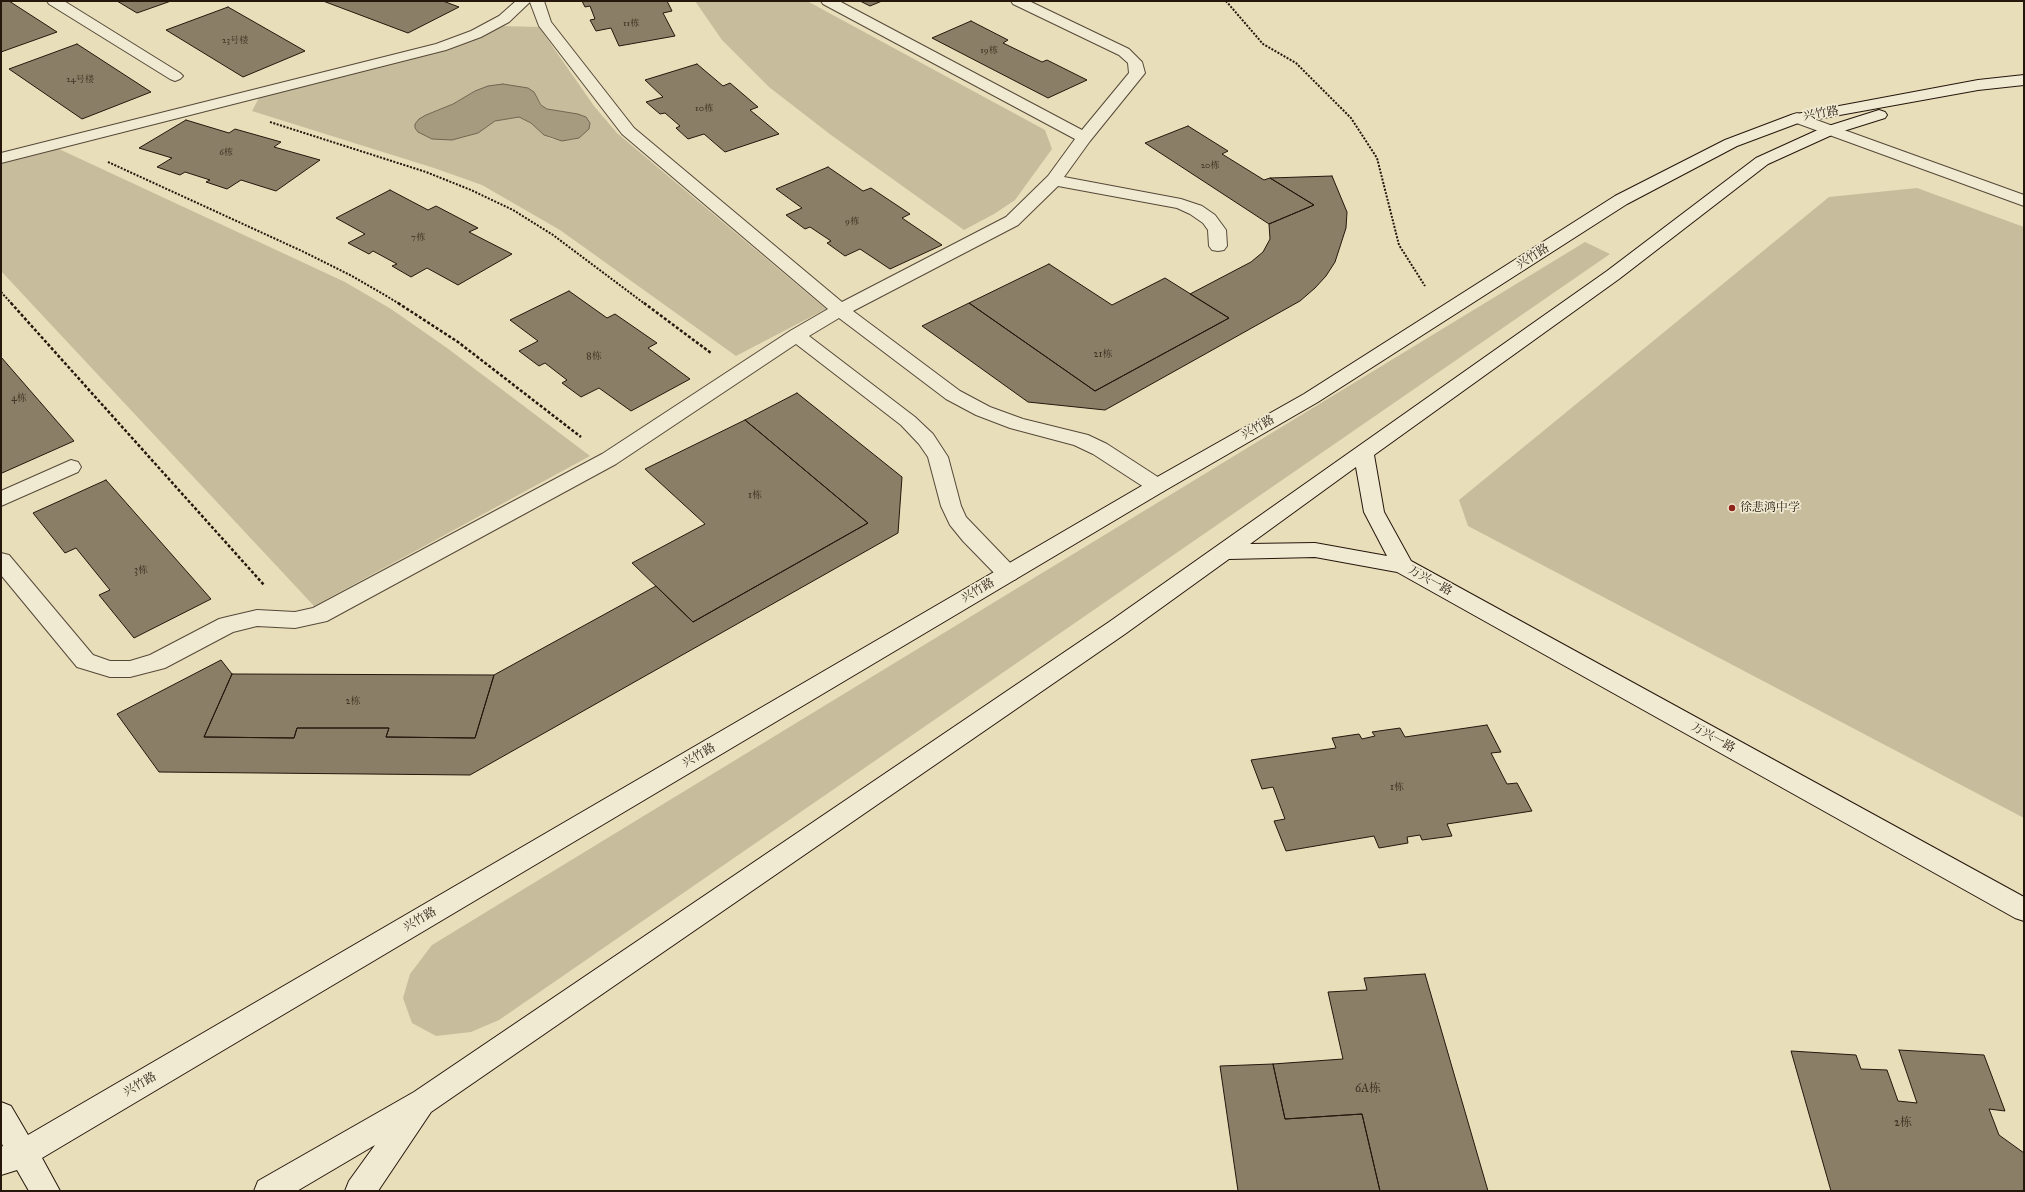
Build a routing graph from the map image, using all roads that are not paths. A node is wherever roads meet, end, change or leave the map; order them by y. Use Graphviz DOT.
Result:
graph roads {
  1 [pos="54,1"];
  2 [pos="524,1"];
  3 [pos="537,1"];
  4 [pos="828,1"];
  5 [pos="1018,1"];
  6 [pos="175,76"];
  7 [pos="2024,80"];
  8 [pos="1978,85"];
  9 [pos="1797,118"];
  10 [pos="1828,131"];
  11 [pos="1084,138"];
  12 [pos="1,158"];
  13 [pos="1054,180"];
  14 [pos="2024,201"];
  15 [pos="1218,246"];
  16 [pos="840,310"];
  17 [pos="797,335"];
  18 [pos="1364,452"];
  19 [pos="71,467"];
  20 [pos="1157,486"];
  21 [pos="1,499"];
  22 [pos="1224,552"];
  23 [pos="1,560"];
  24 [pos="1403,566"];
  25 [pos="1008,574"];
  26 [pos="2024,910"];
  27 [pos="424,1101"];
  28 [pos="1,1115"];
  29 [pos="12,1158"];
  30 [pos="45,1191"];
  31 [pos="269,1191"];
  32 [pos="360,1191"];
  1 -- 6 [label="street"];
  2 -- 12 [label="street"];
  3 -- 16 [label="street"];
  4 -- 11 [label="street"];
  5 -- 11 [label="street"];
  7 -- 8 [label="street, 兴竹路"];
  8 -- 9 [label="street, 兴竹路"];
  8 -- 10 [label="street, 兴竹路"];
  9 -- 10 [label="street"];
  9 -- 20 [label="street, 兴竹路"];
  10 -- 14 [label="street"];
  10 -- 18 [label="street, 兴竹路"];
  11 -- 13 [label="street"];
  13 -- 15 [label="street"];
  13 -- 16 [label="street"];
  16 -- 17 [label="street"];
  16 -- 20 [label="street"];
  17 -- 23 [label="street"];
  17 -- 25 [label="street"];
  18 -- 22 [label="street, 兴竹路"];
  18 -- 24 [label="street"];
  19 -- 21 [label="street"];
  20 -- 25 [label="street, 兴竹路"];
  22 -- 24 [label="street"];
  22 -- 27 [label="street, 兴竹路"];
  24 -- 26 [label="street, 万兴一路"];
  25 -- 29 [label="street, 兴竹路"];
  27 -- 31 [label="street, 兴竹路"];
  27 -- 32 [label="street"];
  28 -- 29 [label="street"];
  29 -- 30 [label="street"];
}
